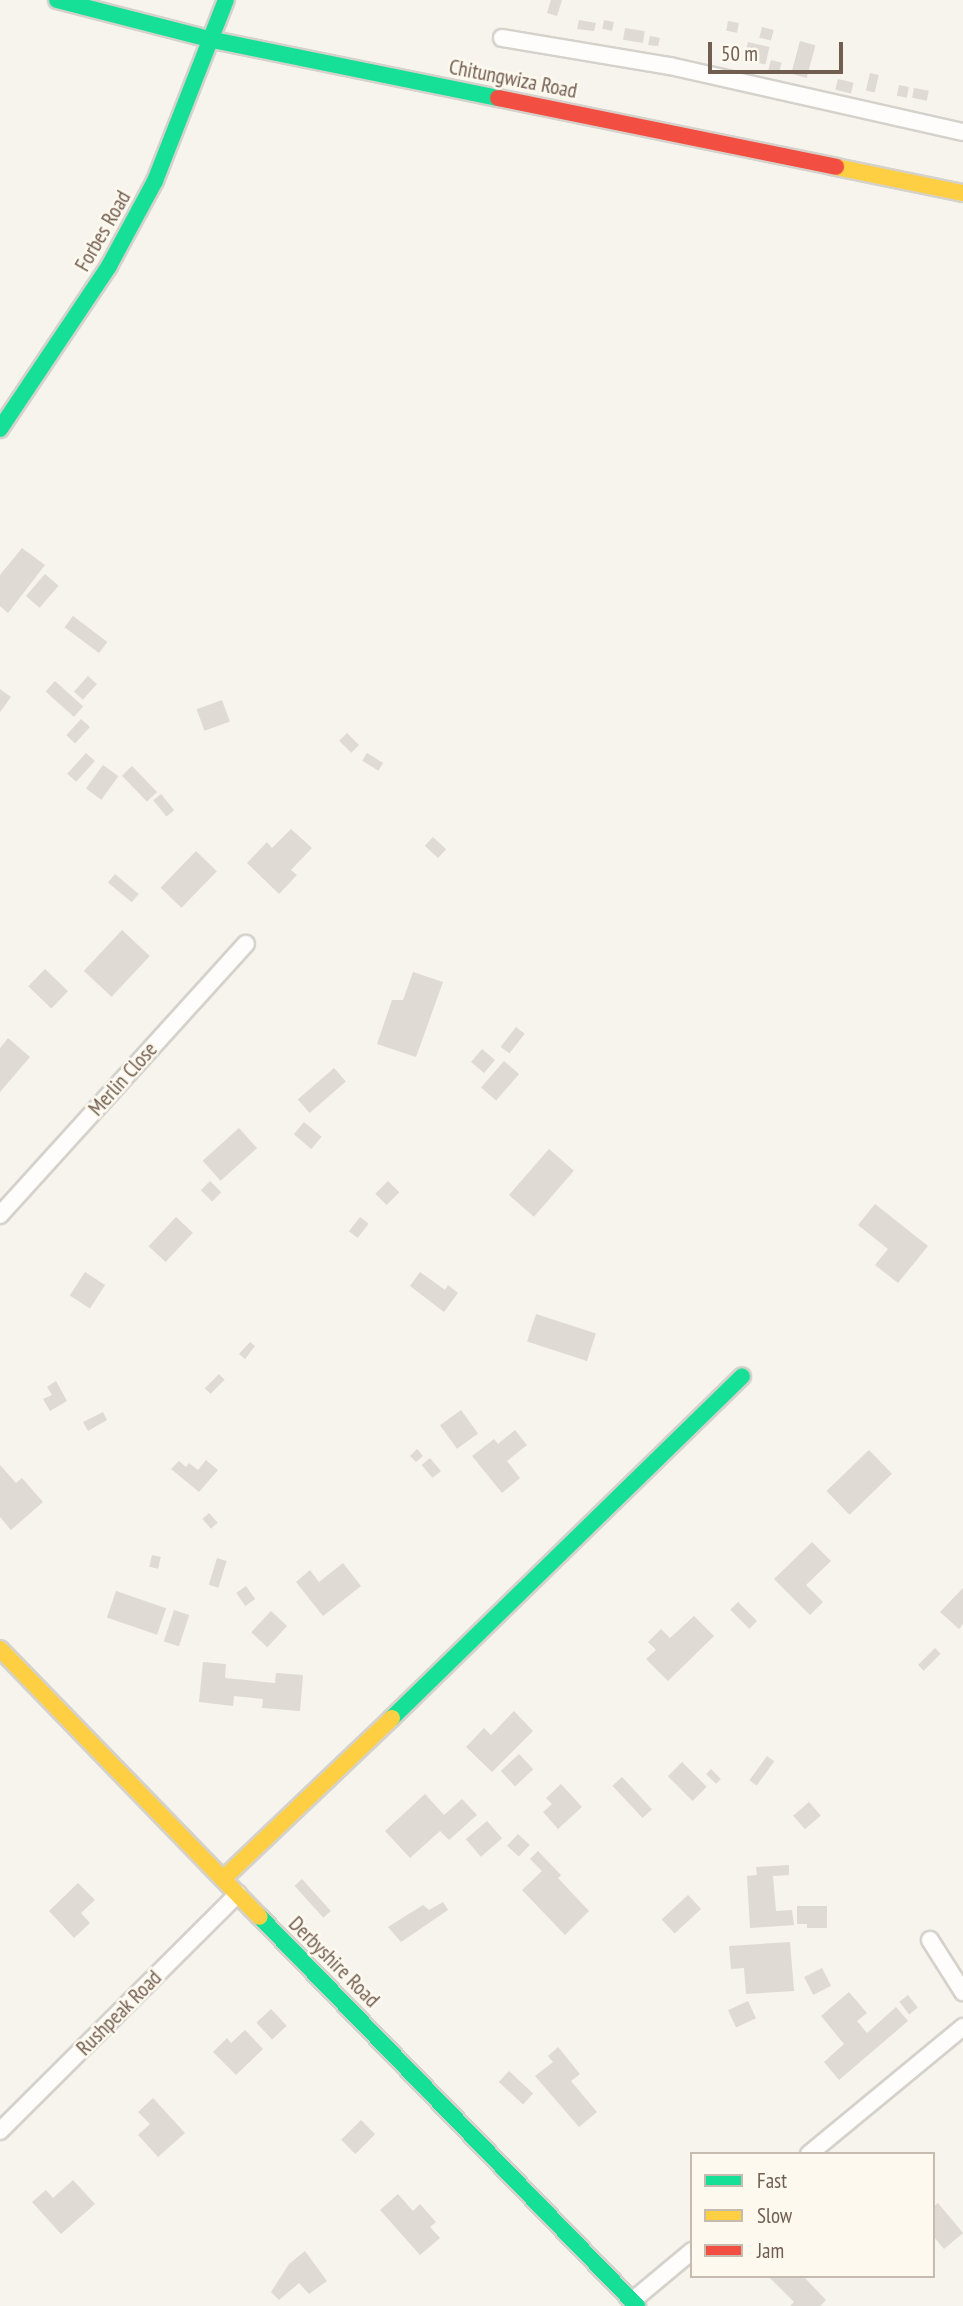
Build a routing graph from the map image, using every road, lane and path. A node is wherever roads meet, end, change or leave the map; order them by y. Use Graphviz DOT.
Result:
graph roads {
  1 [pos="57,0"];
  2 [pos="226,0"];
  3 [pos="502,38"];
  4 [pos="213,40"];
  5 [pos="963,132"];
  6 [pos="963,193"];
  7 [pos="0,429"];
  8 [pos="246,944"];
  9 [pos="0,1215"];
  10 [pos="742,1376"];
  11 [pos="0,1649"];
  12 [pos="224,1878"];
  13 [pos="238,1894"];
  14 [pos="930,1940"];
  15 [pos="963,1992"];
  16 [pos="963,2027"];
  17 [pos="0,2131"];
  18 [pos="811,2152"];
  19 [pos="690,2253"];
  20 [pos="634,2303"];
  1 -- 4 [label="street, Chitungwiza Road"];
  2 -- 4 [label="street, Forbes Road"];
  3 -- 5 [label="street"];
  4 -- 6 [label="street, Chitungwiza Road"];
  4 -- 7 [label="street, Forbes Road"];
  8 -- 9 [label="street, Merlin Close"];
  10 -- 12 [label="street"];
  11 -- 12 [label="street, Derbyshire Road"];
  12 -- 13 [label="street, Derbyshire Road"];
  13 -- 17 [label="street, Rushpeak Road"];
  13 -- 20 [label="street, Derbyshire Road"];
  14 -- 15 [label="street"];
  16 -- 18 [label="street"];
  19 -- 20 [label="street"];
}
